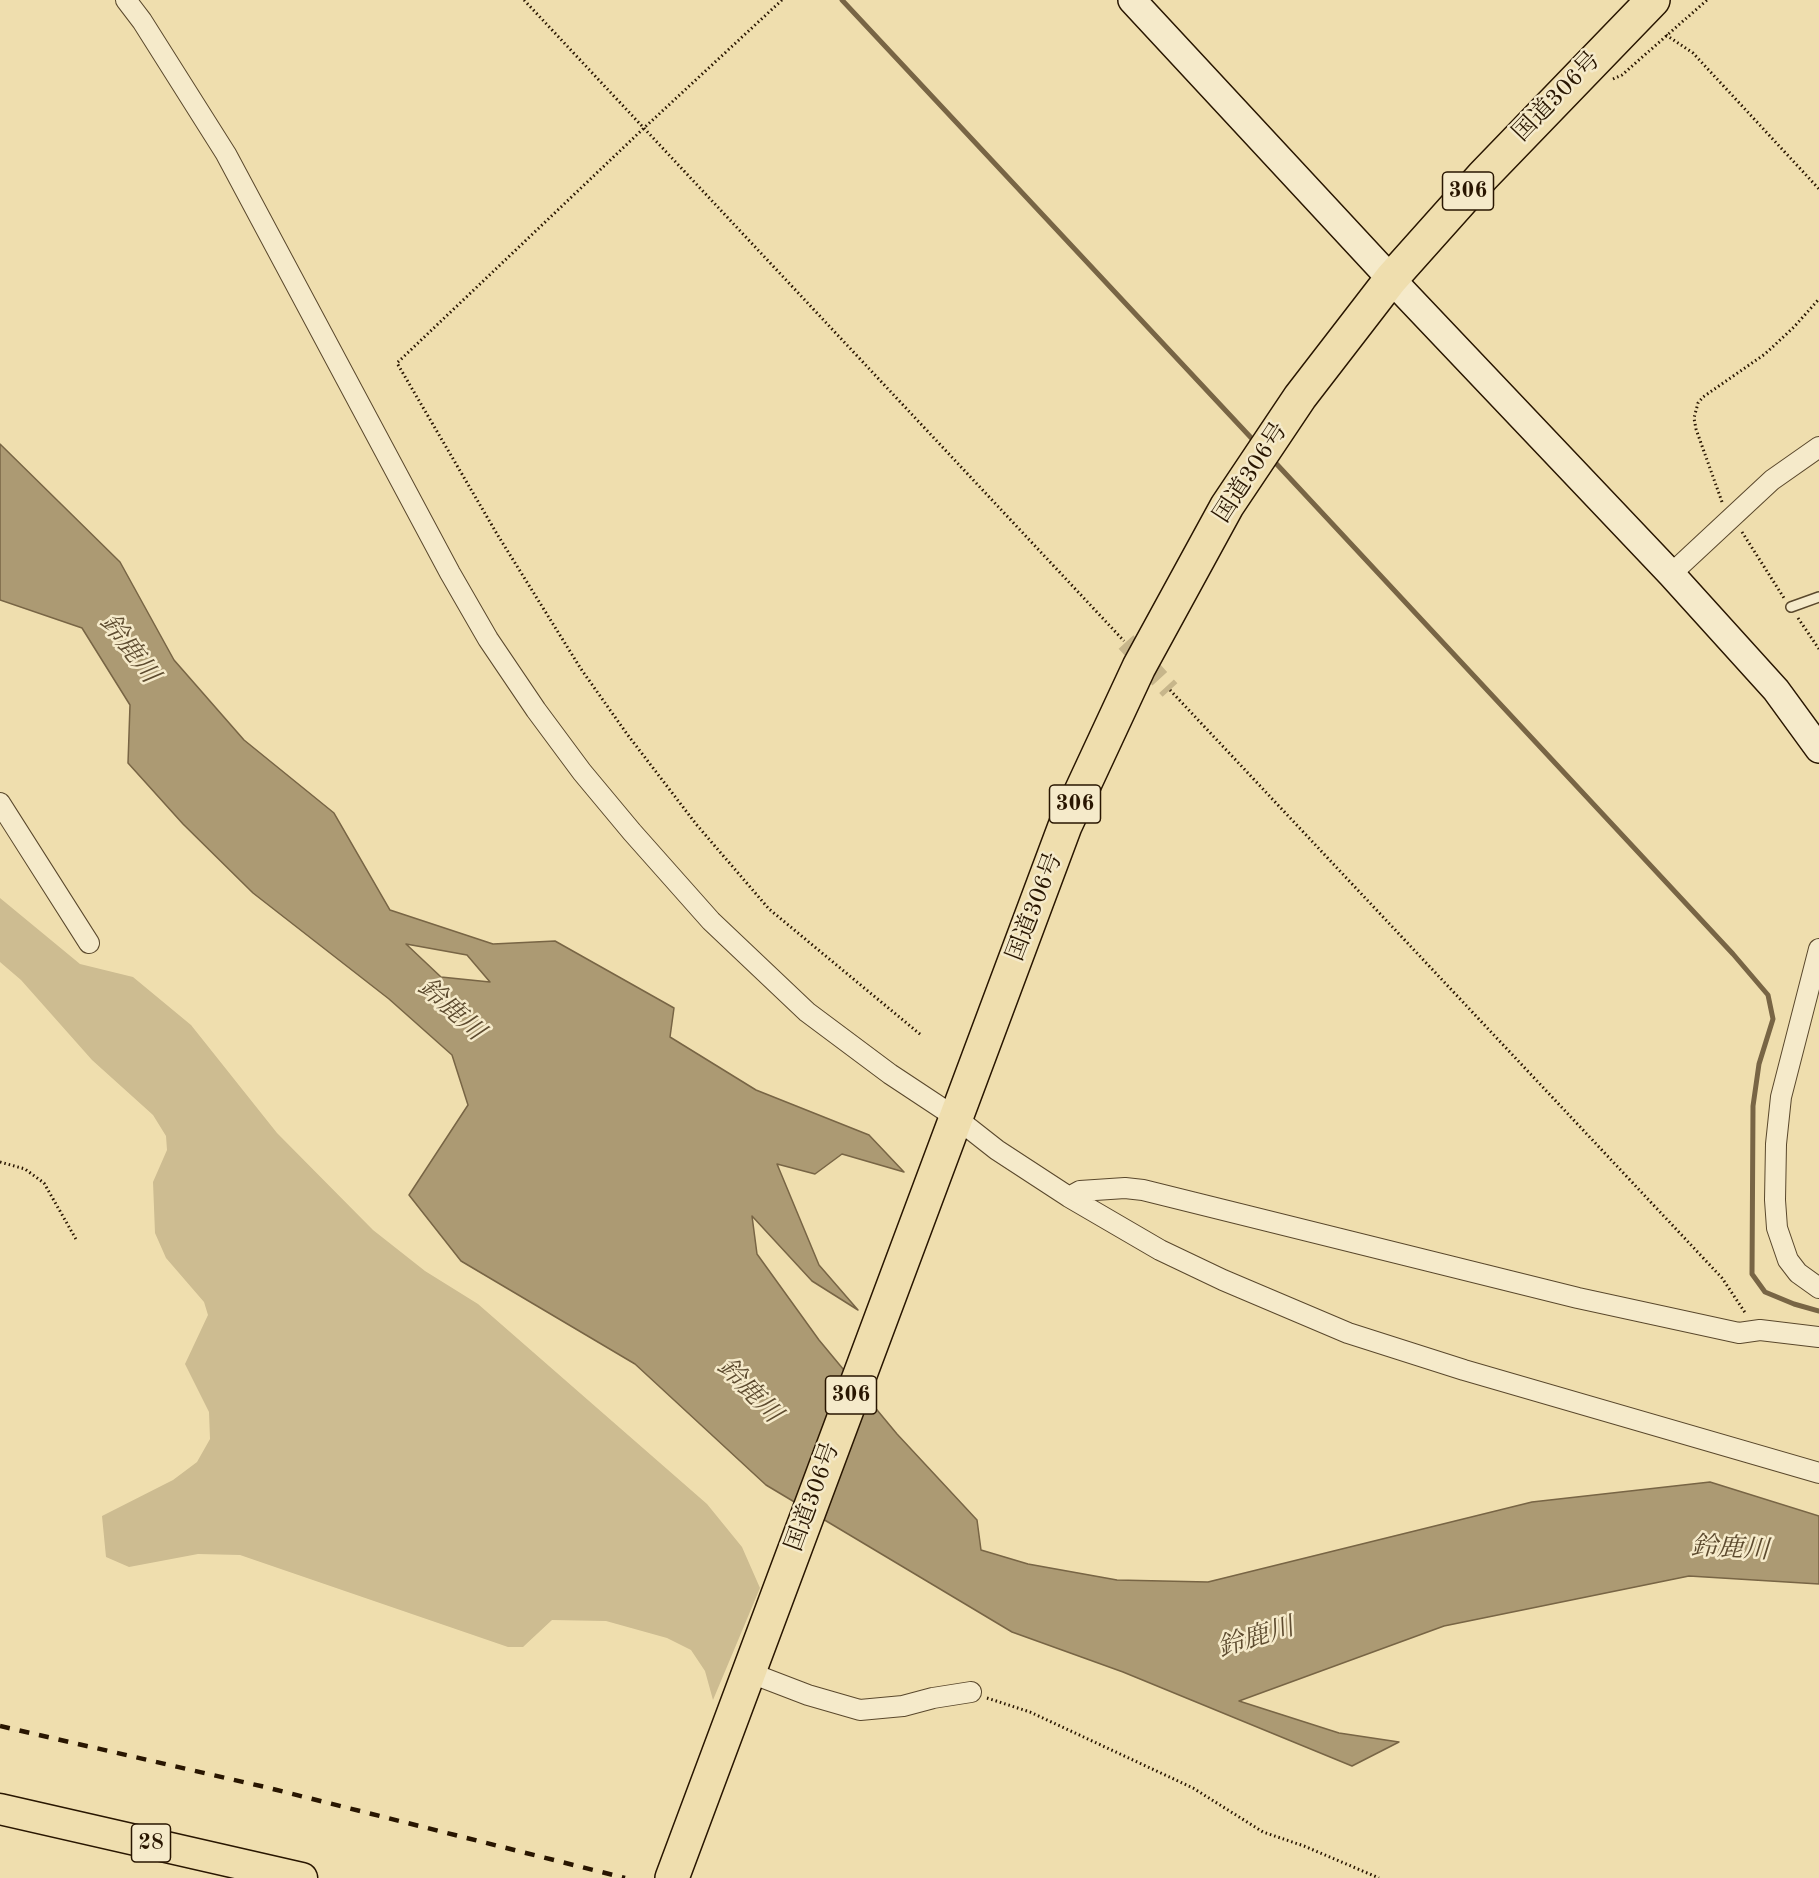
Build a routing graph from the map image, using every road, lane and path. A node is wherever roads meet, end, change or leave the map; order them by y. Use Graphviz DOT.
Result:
graph roads {
  1 [pos="126,0"];
  2 [pos="524,0"];
  3 [pos="782,0"];
  4 [pos="1132,0"];
  5 [pos="1653,0"];
  6 [pos="1707,0"];
  7 [pos="1666,35"];
  8 [pos="1612,79"];
  9 [pos="644,128"];
  10 [pos="1819,189"];
  11 [pos="1391,279"];
  12 [pos="1819,299"];
  13 [pos="1819,447"];
  14 [pos="1732,517"];
  15 [pos="1671,574"];
  16 [pos="1819,597"];
  17 [pos="1791,607"];
  18 [pos="1126,642"];
  19 [pos="1819,649"];
  20 [pos="1170,690"];
  21 [pos="1819,748"];
  22 [pos="0,803"];
  23 [pos="89,943"];
  24 [pos="1819,949"];
  25 [pos="921,1035"];
  26 [pos="952,1125"];
  27 [pos="0,1162"];
  28 [pos="1069,1197"];
  29 [pos="77,1241"];
  30 [pos="1819,1288"];
  31 [pos="1760,1330"];
  32 [pos="1819,1337"];
  33 [pos="1819,1473"];
  34 [pos="747,1674"];
  35 [pos="970,1692"];
  36 [pos="0,1809"];
  37 [pos="302,1878"];
  38 [pos="672,1878"];
  39 [pos="1379,1878"];
  1 -- 26 [label="street"];
  2 -- 9 [label="path"];
  3 -- 9 [label="path"];
  4 -- 11 [label="street"];
  5 -- 11 [label="highway, 国道306号 / 306"];
  6 -- 7 [label="path"];
  7 -- 8 [label="path"];
  7 -- 10 [label="path"];
  9 -- 18 [label="path"];
  9 -- 25 [label="path"];
  11 -- 15 [label="street"];
  11 -- 26 [label="highway, 国道306号 / 306"];
  12 -- 14 [label="path"];
  13 -- 14 [label="street"];
  14 -- 15 [label="street"];
  14 -- 17 [label="path"];
  15 -- 21 [label="street"];
  16 -- 17 [label="lane"];
  17 -- 19 [label="path"];
  20 -- 31 [label="path"];
  22 -- 23 [label="street"];
  24 -- 30 [label="street"];
  26 -- 28 [label="street"];
  26 -- 34 [label="highway, 国道306号 / 306"];
  27 -- 29 [label="path"];
  28 -- 31 [label="street"];
  28 -- 33 [label="street"];
  31 -- 32 [label="street"];
  34 -- 35 [label="street"];
  34 -- 38 [label="highway, 国道306号 / 306"];
  35 -- 39 [label="path"];
  36 -- 37 [label="main road, 28"];
}
